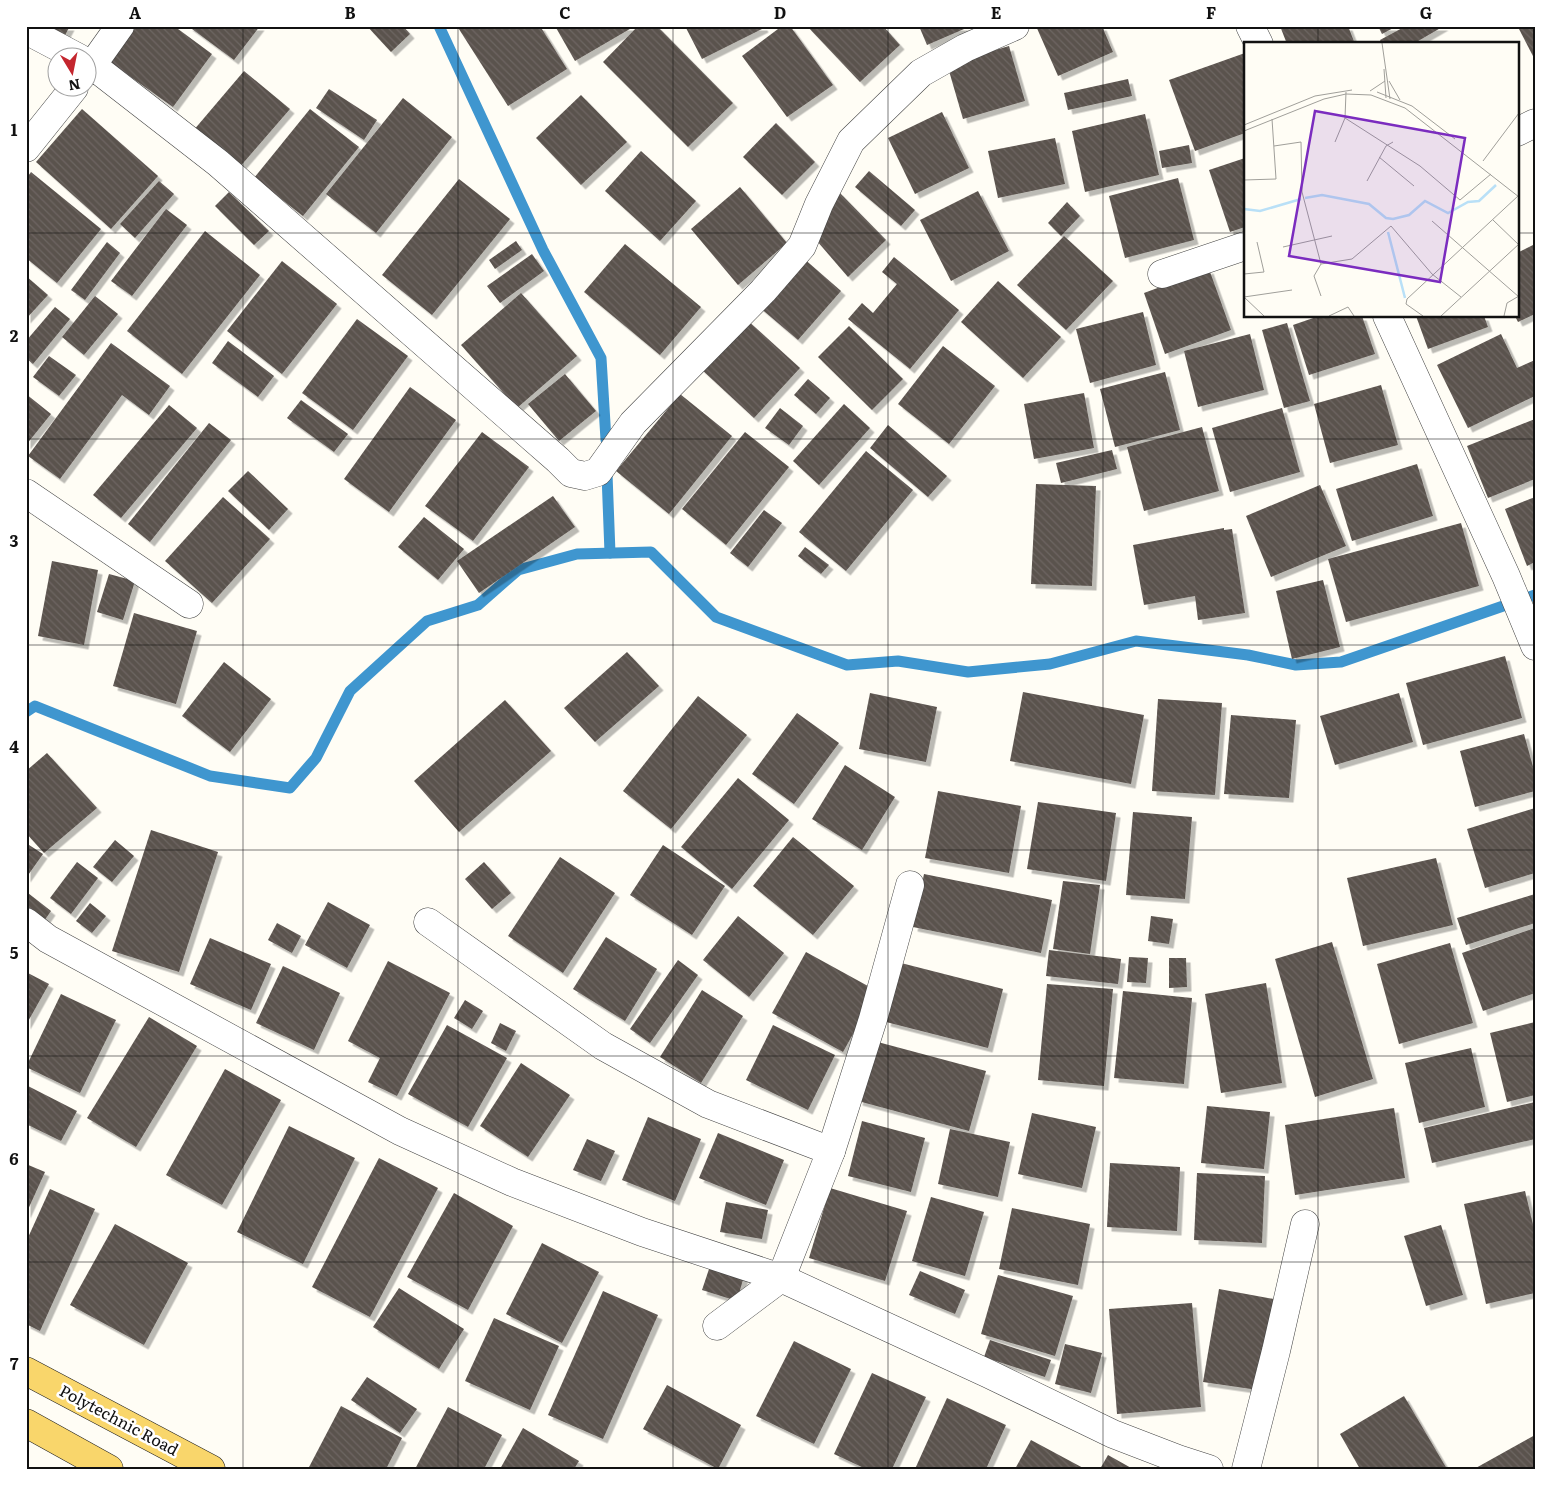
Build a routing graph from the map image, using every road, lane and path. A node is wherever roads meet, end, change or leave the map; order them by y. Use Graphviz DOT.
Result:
graph roads {
  1 [pos="120,26"];
  2 [pos="1015,26"];
  3 [pos="1250,26"];
  4 [pos="26,30"];
  5 [pos="1258,42"];
  6 [pos="58,48"];
  7 [pos="98,51"];
  8 [pos="98,73"];
  9 [pos="66,98"];
  10 [pos="1535,123"];
  11 [pos="1518,132"];
  12 [pos="26,148"];
  13 [pos="1244,246"];
  14 [pos="1162,274"];
  15 [pos="1388,318"];
  16 [pos="26,493"];
  17 [pos="188,604"];
  18 [pos="1535,646"];
  19 [pos="910,885"];
  20 [pos="26,922"];
  21 [pos="428,922"];
  22 [pos="831,1151"];
  23 [pos="1305,1224"];
  24 [pos="781,1278"];
  25 [pos="717,1326"];
  26 [pos="26,1371"];
  27 [pos="26,1423"];
  28 [pos="109,1469"];
  29 [pos="211,1469"];
  30 [pos="1209,1469"];
  31 [pos="1246,1469"];
  1 -- 7 [label="street"];
  2 -- 8 [label="street"];
  3 -- 5 [label="street"];
  4 -- 6 [label="street"];
  9 -- 12 [label="street"];
  10 -- 11 [label="street"];
  13 -- 14 [label="street"];
  15 -- 18 [label="street"];
  16 -- 17 [label="street"];
  19 -- 22 [label="street"];
  20 -- 24 [label="street"];
  21 -- 22 [label="street"];
  22 -- 24 [label="street"];
  23 -- 31 [label="street"];
  24 -- 25 [label="street"];
  24 -- 30 [label="street"];
  26 -- 29 [label="main road, Polytechnic Road"];
  27 -- 28 [label="main road"];
}
